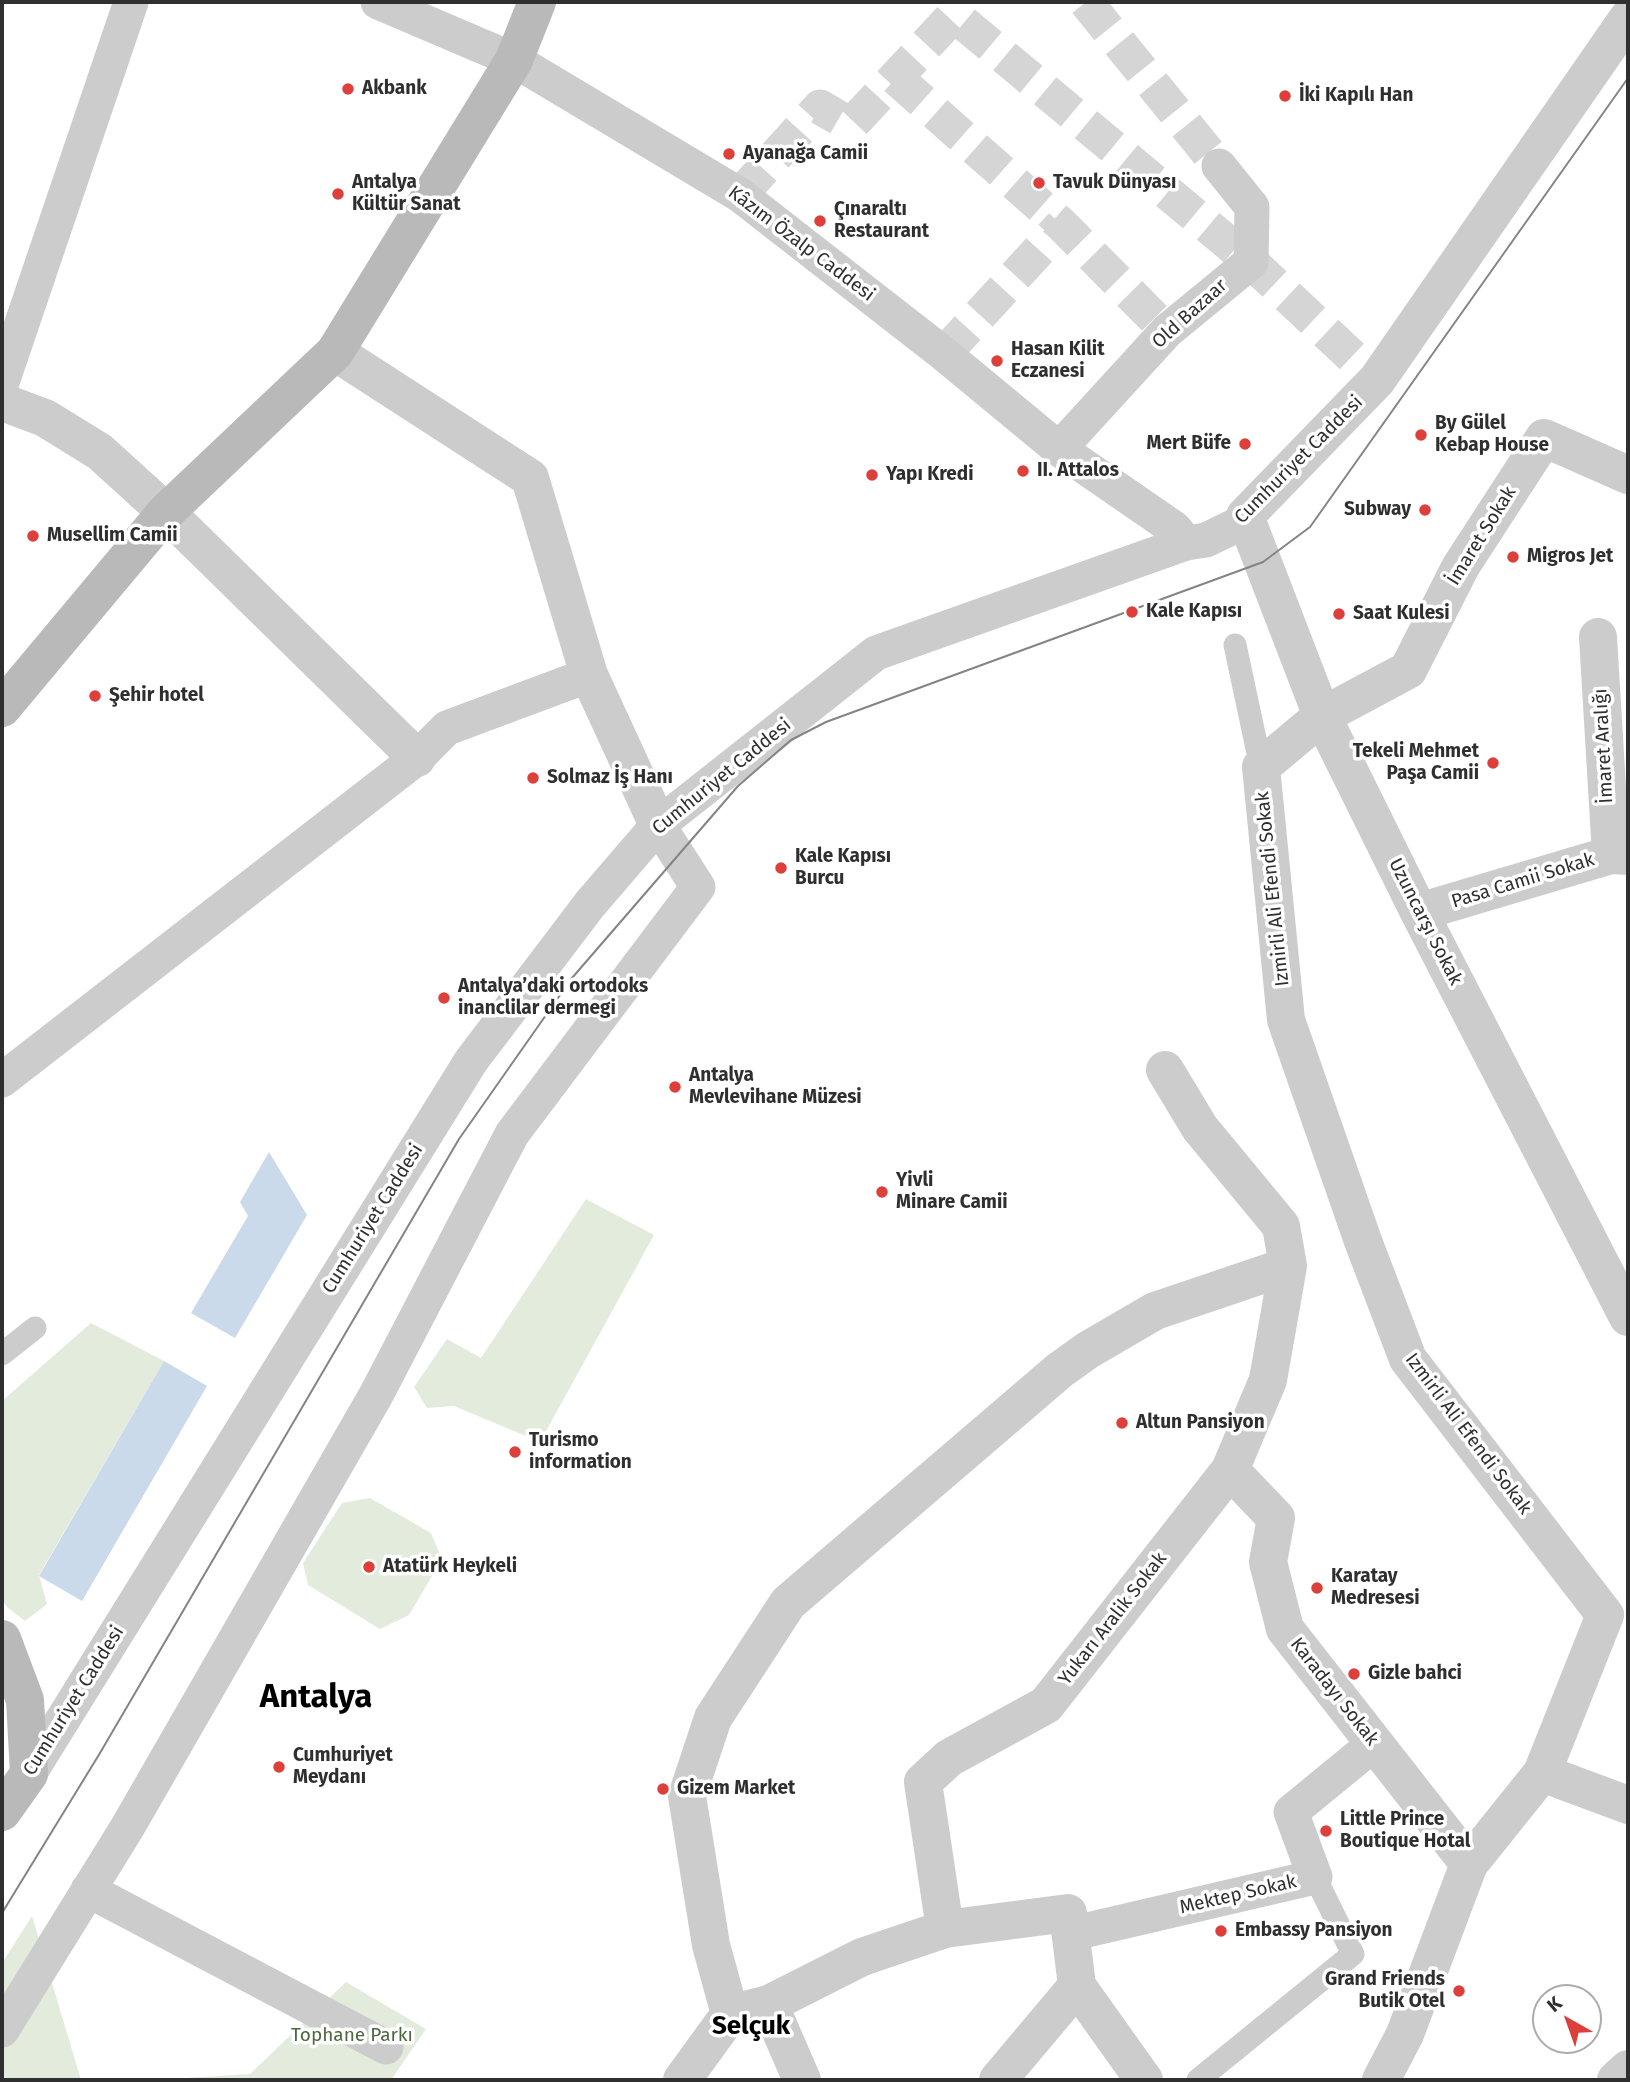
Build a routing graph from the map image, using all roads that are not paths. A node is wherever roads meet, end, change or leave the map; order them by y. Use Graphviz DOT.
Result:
graph roads {
  1 [pos="131,2"];
  2 [pos="378,2"];
  3 [pos="537,2"];
  4 [pos="1628,18"];
  5 [pos="514,60"];
  6 [pos="1219,166"];
  7 [pos="335,352"];
  8 [pos="2,382"];
  9 [pos="2,402"];
  10 [pos="1059,449"];
  11 [pos="1628,475"];
  12 [pos="166,512"];
  13 [pos="1245,516"];
  14 [pos="1186,542"];
  15 [pos="1598,637"];
  16 [pos="1235,645"];
  17 [pos="589,675"];
  18 [pos="2,708"];
  19 [pos="1322,716"];
  20 [pos="417,758"];
  21 [pos="1261,767"];
  22 [pos="658,825"];
  23 [pos="1620,855"];
  24 [pos="1419,912"];
  25 [pos="1166,1070"];
  26 [pos="2,1080"];
  27 [pos="1289,1266"];
  28 [pos="1628,1317"];
  29 [pos="35,1328"];
  30 [pos="2,1354"];
  31 [pos="1230,1470"];
  32 [pos="2,1639"];
  33 [pos="1374,1744"];
  34 [pos="1542,1773"];
  35 [pos="29,1774"];
  36 [pos="1628,1805"];
  37 [pos="2,1812"];
  38 [pos="1469,1864"];
  39 [pos="1315,1877"];
  40 [pos="88,1890"];
  41 [pos="945,1929"];
  42 [pos="1070,1934"];
  43 [pos="1077,1986"];
  44 [pos="769,2004"];
  45 [pos="730,2014"];
  46 [pos="2,2030"];
  47 [pos="386,2048"];
  48 [pos="1628,2069"];
  49 [pos="682,2080"];
  50 [pos="802,2080"];
  51 [pos="998,2080"];
  52 [pos="1144,2080"];
  53 [pos="1198,2080"];
  54 [pos="1381,2080"];
  55 [pos="1616,2080"];
  1 -- 8 [label="street"];
  2 -- 5 [label="street, Kâzım Özalp Caddesi"];
  3 -- 5 [label="main road"];
  4 -- 13 [label="street, Cumhuriyet Caddesi"];
  5 -- 7 [label="main road"];
  5 -- 10 [label="street, Kâzım Özalp Caddesi"];
  6 -- 10 [label="street, Old Bazaar"];
  7 -- 12 [label="main road"];
  7 -- 17 [label="street"];
  9 -- 12 [label="street"];
  10 -- 14 [label="street, Kâzım Özalp Caddesi"];
  11 -- 19 [label="street, İmaret Sokak"];
  12 -- 18 [label="main road"];
  12 -- 20 [label="street"];
  13 -- 14 [label="street, Cumhuriyet Caddesi"];
  13 -- 19 [label="street, Uzuncarşı Sokak"];
  14 -- 22 [label="street, Cumhuriyet Caddesi"];
  15 -- 23 [label="street, İmaret Aralığı"];
  16 -- 21 [label="lane"];
  17 -- 20 [label="street"];
  17 -- 22 [label="street"];
  19 -- 21 [label="street, Izmirli Ali Efendi Sokak"];
  19 -- 24 [label="street, Uzuncarşı Sokak"];
  20 -- 26 [label="street"];
  21 -- 34 [label="street, Izmirli Ali Efendi Sokak"];
  22 -- 35 [label="street, Cumhuriyet Caddesi"];
  22 -- 40 [label="street"];
  23 -- 24 [label="street, Pasa Camii Sokak"];
  24 -- 28 [label="street, Uzuncarşı Sokak"];
  25 -- 27 [label="street"];
  27 -- 31 [label="street, Yukarı Aralik Sokak"];
  27 -- 45 [label="street"];
  29 -- 30 [label="lane"];
  31 -- 33 [label="street, Karadayı Sokak"];
  31 -- 41 [label="street, Yukarı Aralik Sokak"];
  32 -- 35 [label="main road"];
  33 -- 38 [label="street, Karadayı Sokak"];
  33 -- 39 [label="street, Mektep Sokak"];
  34 -- 36 [label="street"];
  34 -- 38 [label="street, Izmirli Ali Efendi Sokak"];
  35 -- 37 [label="main road, Cumhuriyet Caddesi"];
  38 -- 54 [label="street, Izmirli Ali Efendi Sokak"];
  39 -- 42 [label="street, Mektep Sokak"];
  39 -- 53 [label="lane"];
  40 -- 46 [label="street"];
  40 -- 47 [label="street"];
  41 -- 42 [label="street"];
  41 -- 44 [label="street"];
  42 -- 43 [label="street"];
  43 -- 51 [label="street"];
  43 -- 52 [label="street"];
  44 -- 45 [label="street"];
  44 -- 50 [label="street"];
  45 -- 49 [label="street"];
  48 -- 55 [label="street"];
}
